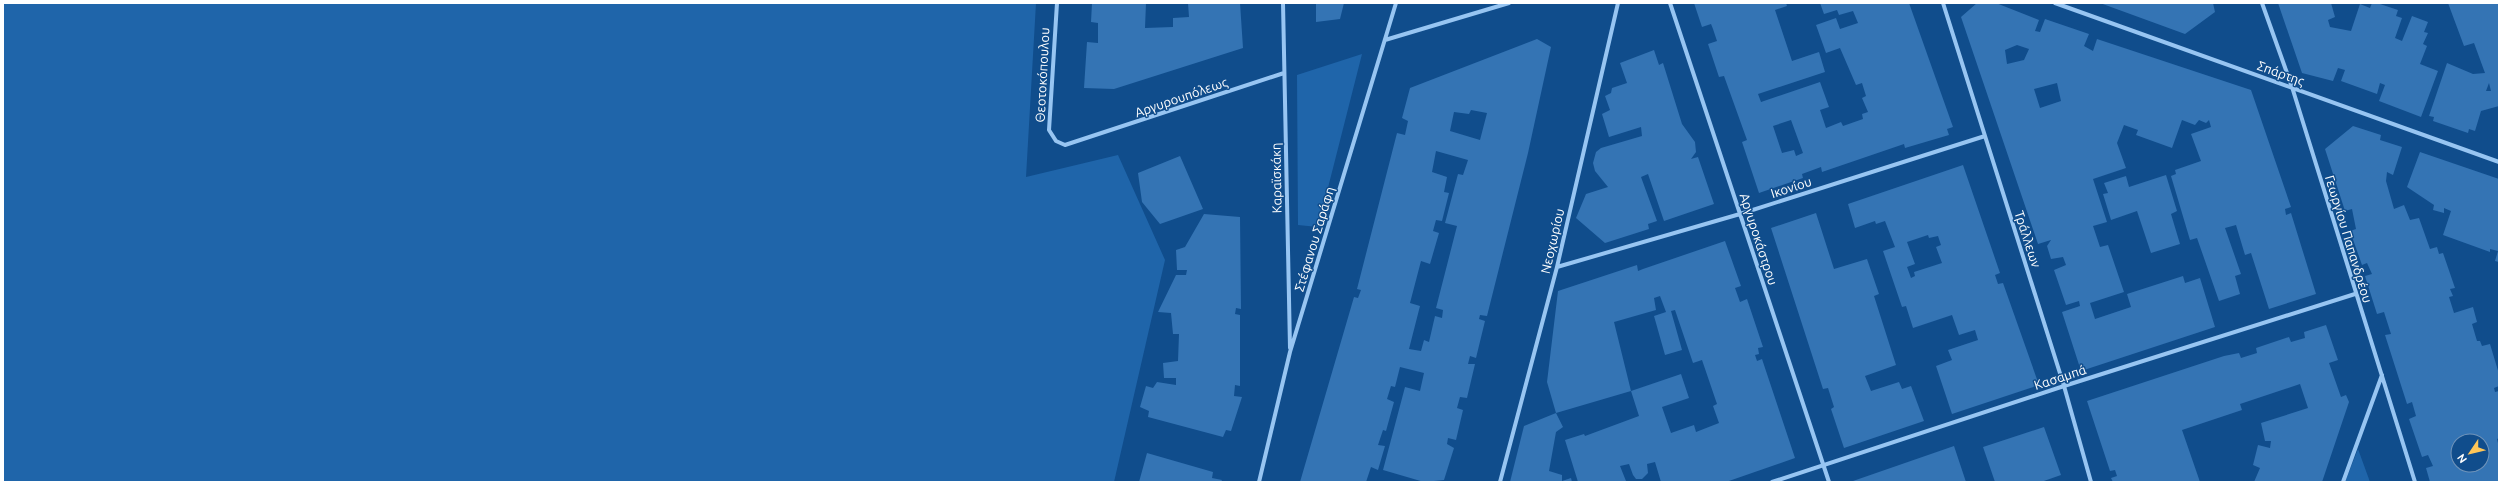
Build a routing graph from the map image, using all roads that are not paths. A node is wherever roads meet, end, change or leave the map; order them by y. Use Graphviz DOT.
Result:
graph roads {
  1 [pos="1057,3"];
  2 [pos="1283,3"];
  3 [pos="1396,3"];
  4 [pos="1509,3"];
  5 [pos="1618,3"];
  6 [pos="1670,3"];
  7 [pos="1942,3"];
  8 [pos="2056,3"];
  9 [pos="2262,3"];
  10 [pos="1385,40"];
  11 [pos="1284,73"];
  12 [pos="2292,87"];
  13 [pos="1985,136"];
  14 [pos="1084,140"];
  15 [pos="2499,162"];
  16 [pos="1740,214"];
  17 [pos="1557,267"];
  18 [pos="2355,294"];
  19 [pos="1290,352"];
  20 [pos="2382,375"];
  21 [pos="2064,386"];
  22 [pos="1823,465"];
  23 [pos="1260,482"];
  24 [pos="1500,482"];
  25 [pos="1772,482"];
  26 [pos="1829,482"];
  27 [pos="2091,482"];
  28 [pos="2343,482"];
  29 [pos="2415,482"];
  1 -- 14 [label="street, Θεοτοκόπουλου"];
  2 -- 11 [label="street, Καραϊσκάκη"];
  3 -- 10 [label="street, Στέφανου Σαράφη"];
  4 -- 10 [label="street"];
  5 -- 17 [label="street, Νεοχωρίου"];
  6 -- 16 [label="street, Αργυροκάστρου"];
  7 -- 13 [label="street, Τράλλεων"];
  8 -- 12 [label="street, Σπάρτης"];
  9 -- 12 [label="street, Γεωργίου Παπανδρέου"];
  10 -- 19 [label="street, Στέφανου Σαράφη"];
  11 -- 14 [label="street, Αργυρουπόλεως"];
  11 -- 19 [label="street, Καραϊσκάκη"];
  12 -- 15 [label="street, Σπάρτης"];
  12 -- 18 [label="street, Γεωργίου Παπανδρέου"];
  13 -- 16 [label="street, Ικονίου"];
  13 -- 21 [label="street, Τράλλεων"];
  16 -- 17 [label="street, Ικονίου"];
  16 -- 22 [label="street, Αργυροκάστρου"];
  17 -- 24 [label="street, Νεοχωρίου"];
  18 -- 20 [label="street, Γεωργίου Παπανδρέου"];
  18 -- 21 [label="street, Κασαμπά"];
  19 -- 23 [label="street, Στέφανου Σαράφη"];
  20 -- 28 [label="street"];
  20 -- 29 [label="street, Γεωργίου Παπανδρέου"];
  21 -- 22 [label="street, Κασαμπά"];
  21 -- 27 [label="street, Τράλλεων"];
  22 -- 25 [label="street, Κασαμπά"];
  22 -- 26 [label="street, Αργυροκάστρου"];
}
